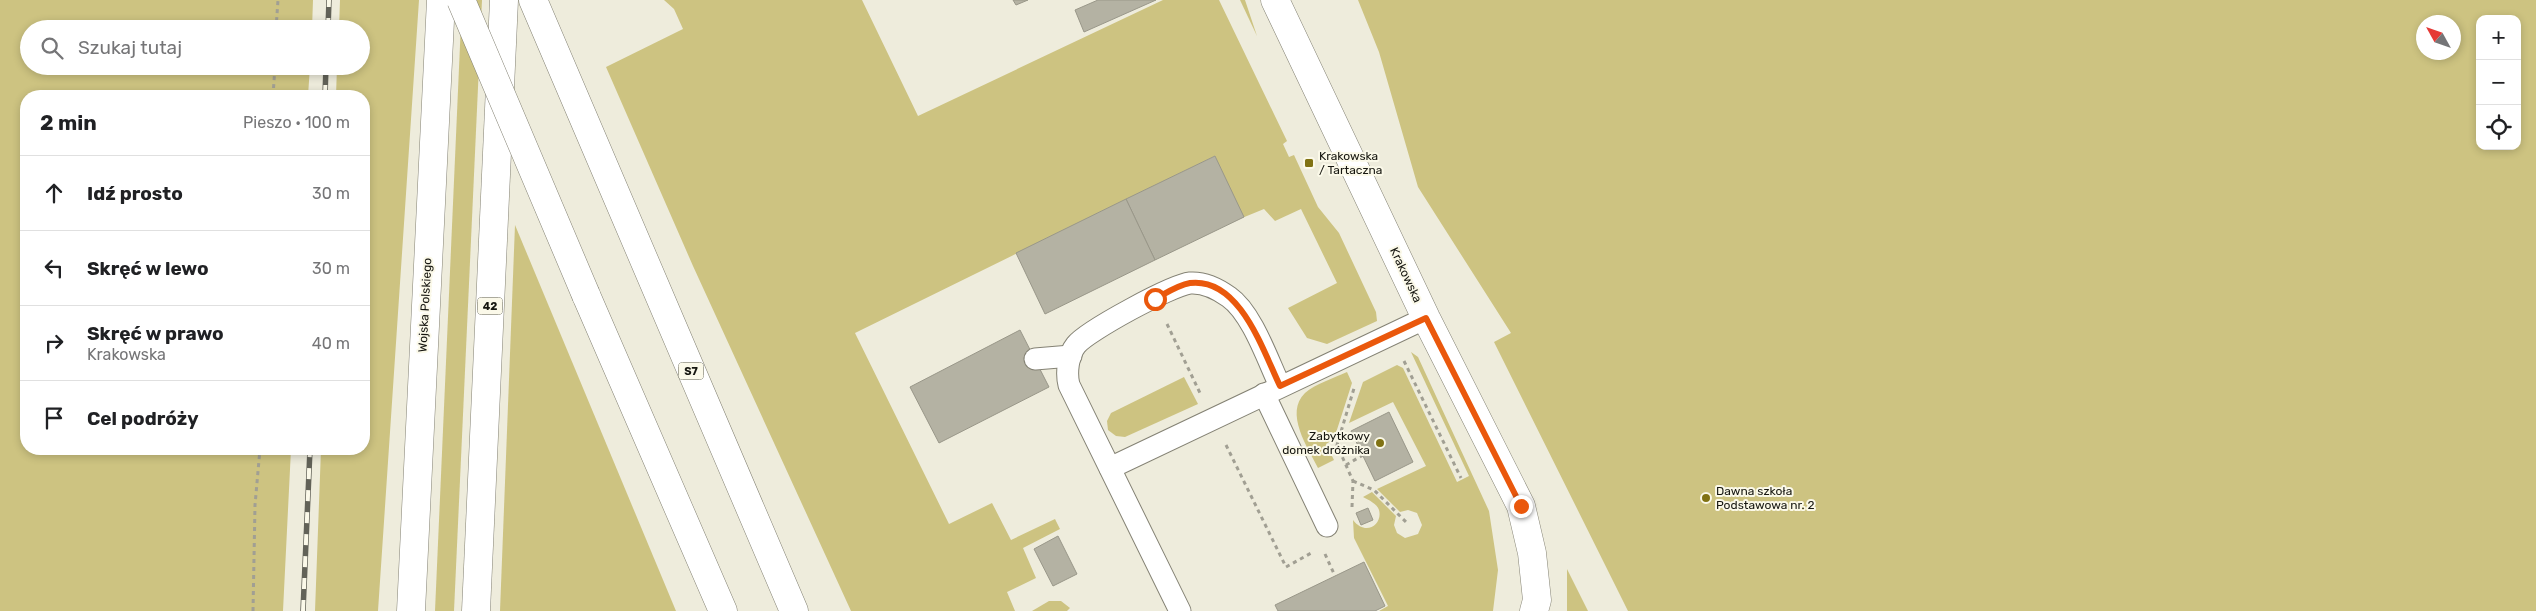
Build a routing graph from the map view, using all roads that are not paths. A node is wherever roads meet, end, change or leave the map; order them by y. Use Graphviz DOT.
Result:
graph roads {
  1 [pos="441,0"];
  2 [pos="461,0"];
  3 [pos="504,0"];
  4 [pos="533,0"];
  5 [pos="1275,0"];
  6 [pos="1426,318"];
  7 [pos="1071,356"];
  8 [pos="1035,358"];
  9 [pos="1272,390"];
  10 [pos="1110,468"];
  11 [pos="1327,526"];
  12 [pos="793,606"];
  13 [pos="411,611"];
  14 [pos="476,611"];
  15 [pos="723,611"];
  16 [pos="1180,611"];
  17 [pos="1534,611"];
  1 -- 13 [label="main road, Wojska Polskiego"];
  2 -- 15 [label="main road, bridge"];
  3 -- 14 [label="main road, 42"];
  4 -- 12 [label="main road, S7"];
  5 -- 6 [label="main road, Krakowska"];
  6 -- 9 [label="lane"];
  6 -- 17 [label="main road, Krakowska"];
  7 -- 8 [label="lane"];
  7 -- 9 [label="lane"];
  7 -- 10 [label="lane"];
  9 -- 10 [label="lane"];
  9 -- 11 [label="lane"];
  10 -- 16 [label="lane"];
}
